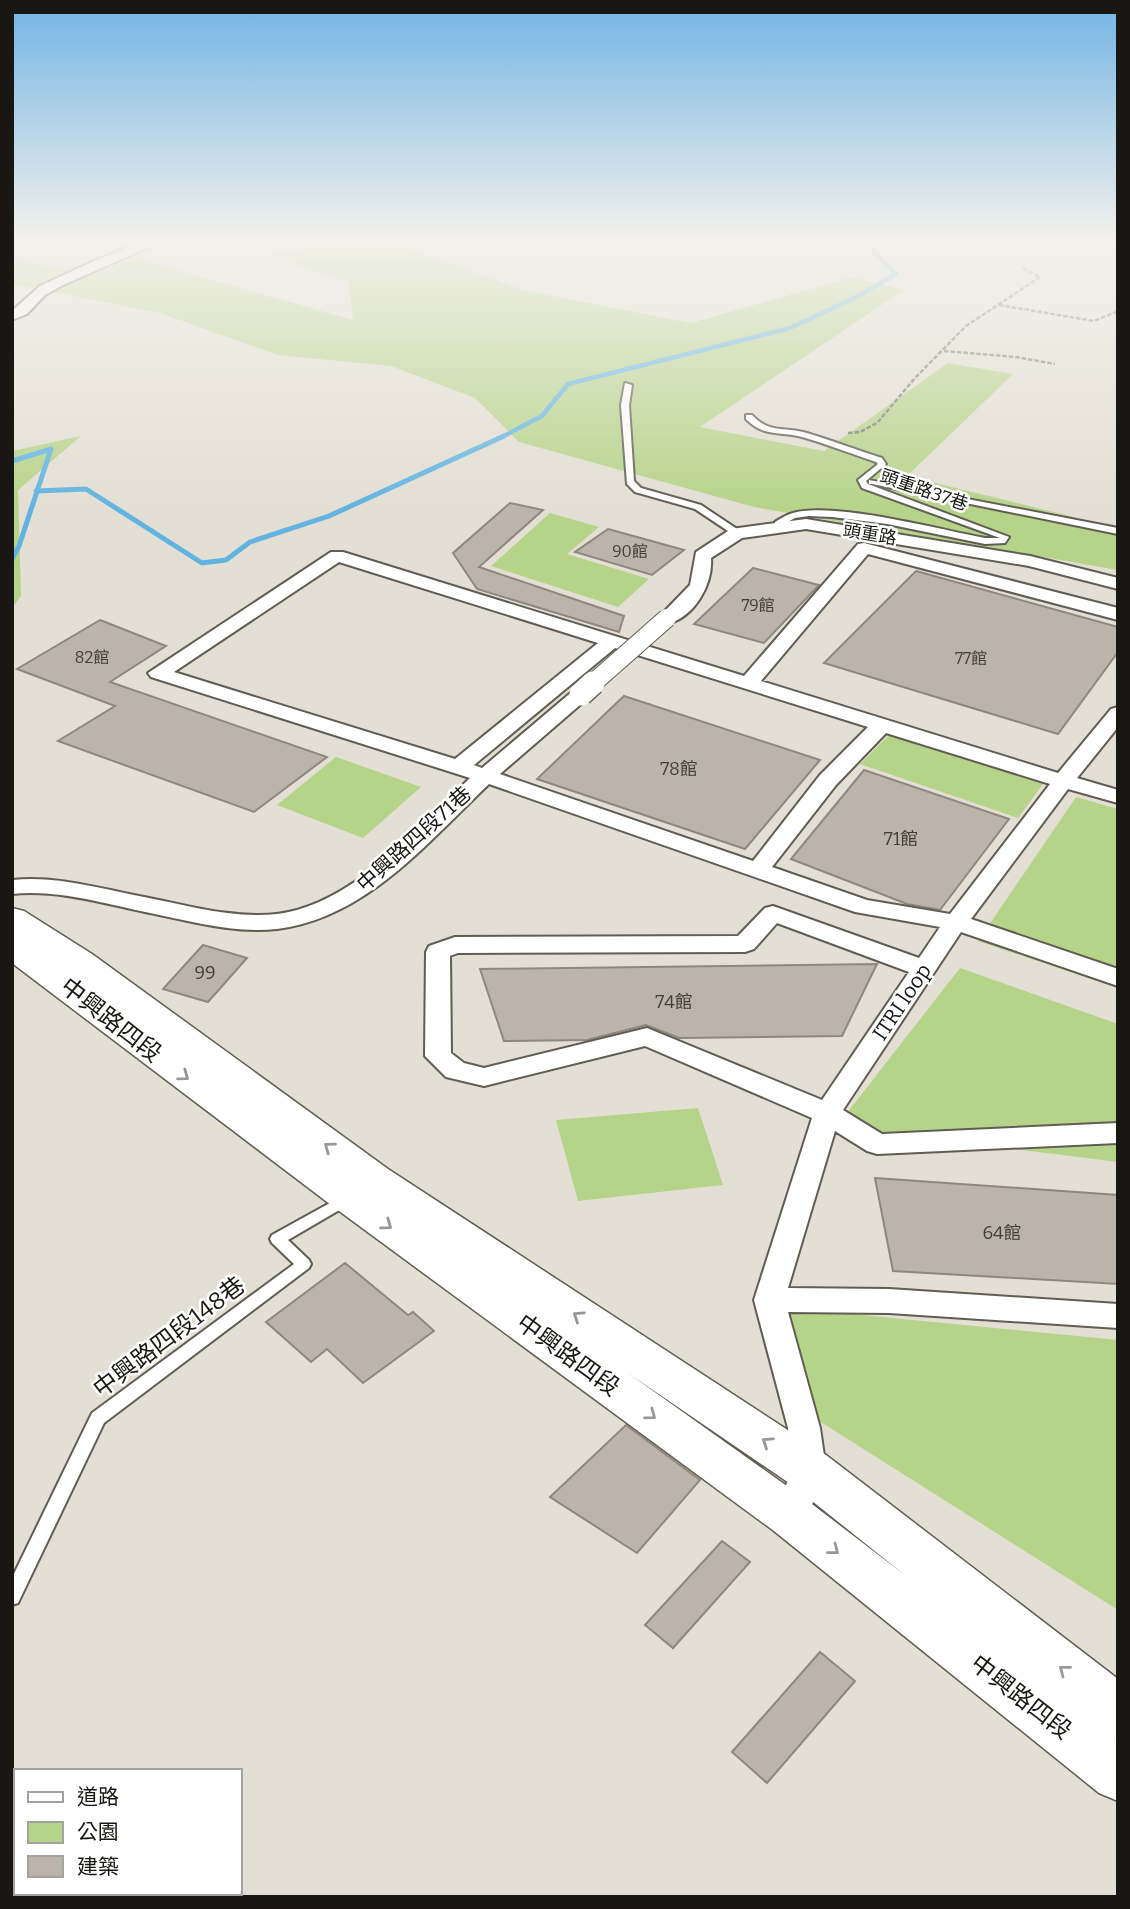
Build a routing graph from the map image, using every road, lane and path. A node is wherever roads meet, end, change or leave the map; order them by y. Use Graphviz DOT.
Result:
graph roads {
  1 [pos="961,331"];
  2 [pos="943,351"];
  3 [pos="1055,365"];
  4 [pos="628,385"];
  5 [pos="749,417"];
  6 [pos="824,441"];
  7 [pos="862,480"];
  8 [pos="778,524"];
  9 [pos="1118,531"];
  10 [pos="737,533"];
  11 [pos="1118,584"];
  12 [pos="1118,614"];
  13 [pos="667,618"];
  14 [pos="613,640"];
  15 [pos="749,682"];
  16 [pos="1118,713"];
  17 [pos="883,724"];
  18 [pos="458,768"];
  19 [pos="485,776"];
  20 [pos="1063,780"];
  21 [pos="1118,797"];
  22 [pos="758,870"];
  23 [pos="12,887"];
  24 [pos="12,919"];
  25 [pos="956,922"];
  26 [pos="12,946"];
  27 [pos="924,969"];
  28 [pos="1118,978"];
  29 [pos="153,1035"];
  30 [pos="827,1113"];
  31 [pos="1118,1132"];
  32 [pos="362,1189"];
  33 [pos="769,1300"];
  34 [pos="1118,1316"];
  35 [pos="809,1470"];
  36 [pos="791,1516"];
  37 [pos="12,1597"];
  38 [pos="1118,1712"];
  39 [pos="1118,1774"];
  1 -- 2 [label="path"];
  2 -- 3 [label="path"];
  2 -- 6 [label="path"];
  4 -- 10 [label="lane"];
  5 -- 6 [label="lane"];
  6 -- 7 [label="lane, 頭重路37巷"];
  7 -- 8 [label="lane, 頭重路37巷"];
  7 -- 9 [label="lane"];
  10 -- 11 [label="street, 頭重路"];
  10 -- 13 [label="street, 頭重路"];
  12 -- 15 [label="street"];
  13 -- 19 [label="street, 中興路四段71巷, bridge"];
  14 -- 15 [label="street"];
  14 -- 18 [label="street"];
  14 -- 18 [label="street"];
  15 -- 17 [label="street"];
  16 -- 20 [label="street, ITRI loop"];
  17 -- 20 [label="street"];
  17 -- 22 [label="street"];
  18 -- 19 [label="street"];
  19 -- 22 [label="street"];
  19 -- 23 [label="street, 中興路四段71巷"];
  20 -- 21 [label="street"];
  20 -- 25 [label="street, ITRI loop"];
  22 -- 25 [label="street"];
  24 -- 29 [label="main road, 中興路四段"];
  25 -- 27 [label="street, ITRI loop"];
  25 -- 28 [label="street"];
  26 -- 29 [label="main road, 中興路四段"];
  27 -- 30 [label="street, ITRI loop"];
  27 -- 30 [label="street"];
  29 -- 32 [label="main road, 中興路四段"];
  30 -- 31 [label="street"];
  30 -- 33 [label="street, ITRI loop"];
  35 -- 32 [label="main road, 中興路四段, one-way"];
  32 -- 36 [label="main road, 中興路四段, one-way"];
  32 -- 37 [label="lane, 中興路四段148巷"];
  33 -- 34 [label="street"];
  33 -- 35 [label="street"];
  35 -- 36 [label="street"];
  38 -- 35 [label="main road, 中興路四段, one-way"];
  36 -- 39 [label="main road, 中興路四段, one-way"];
}
